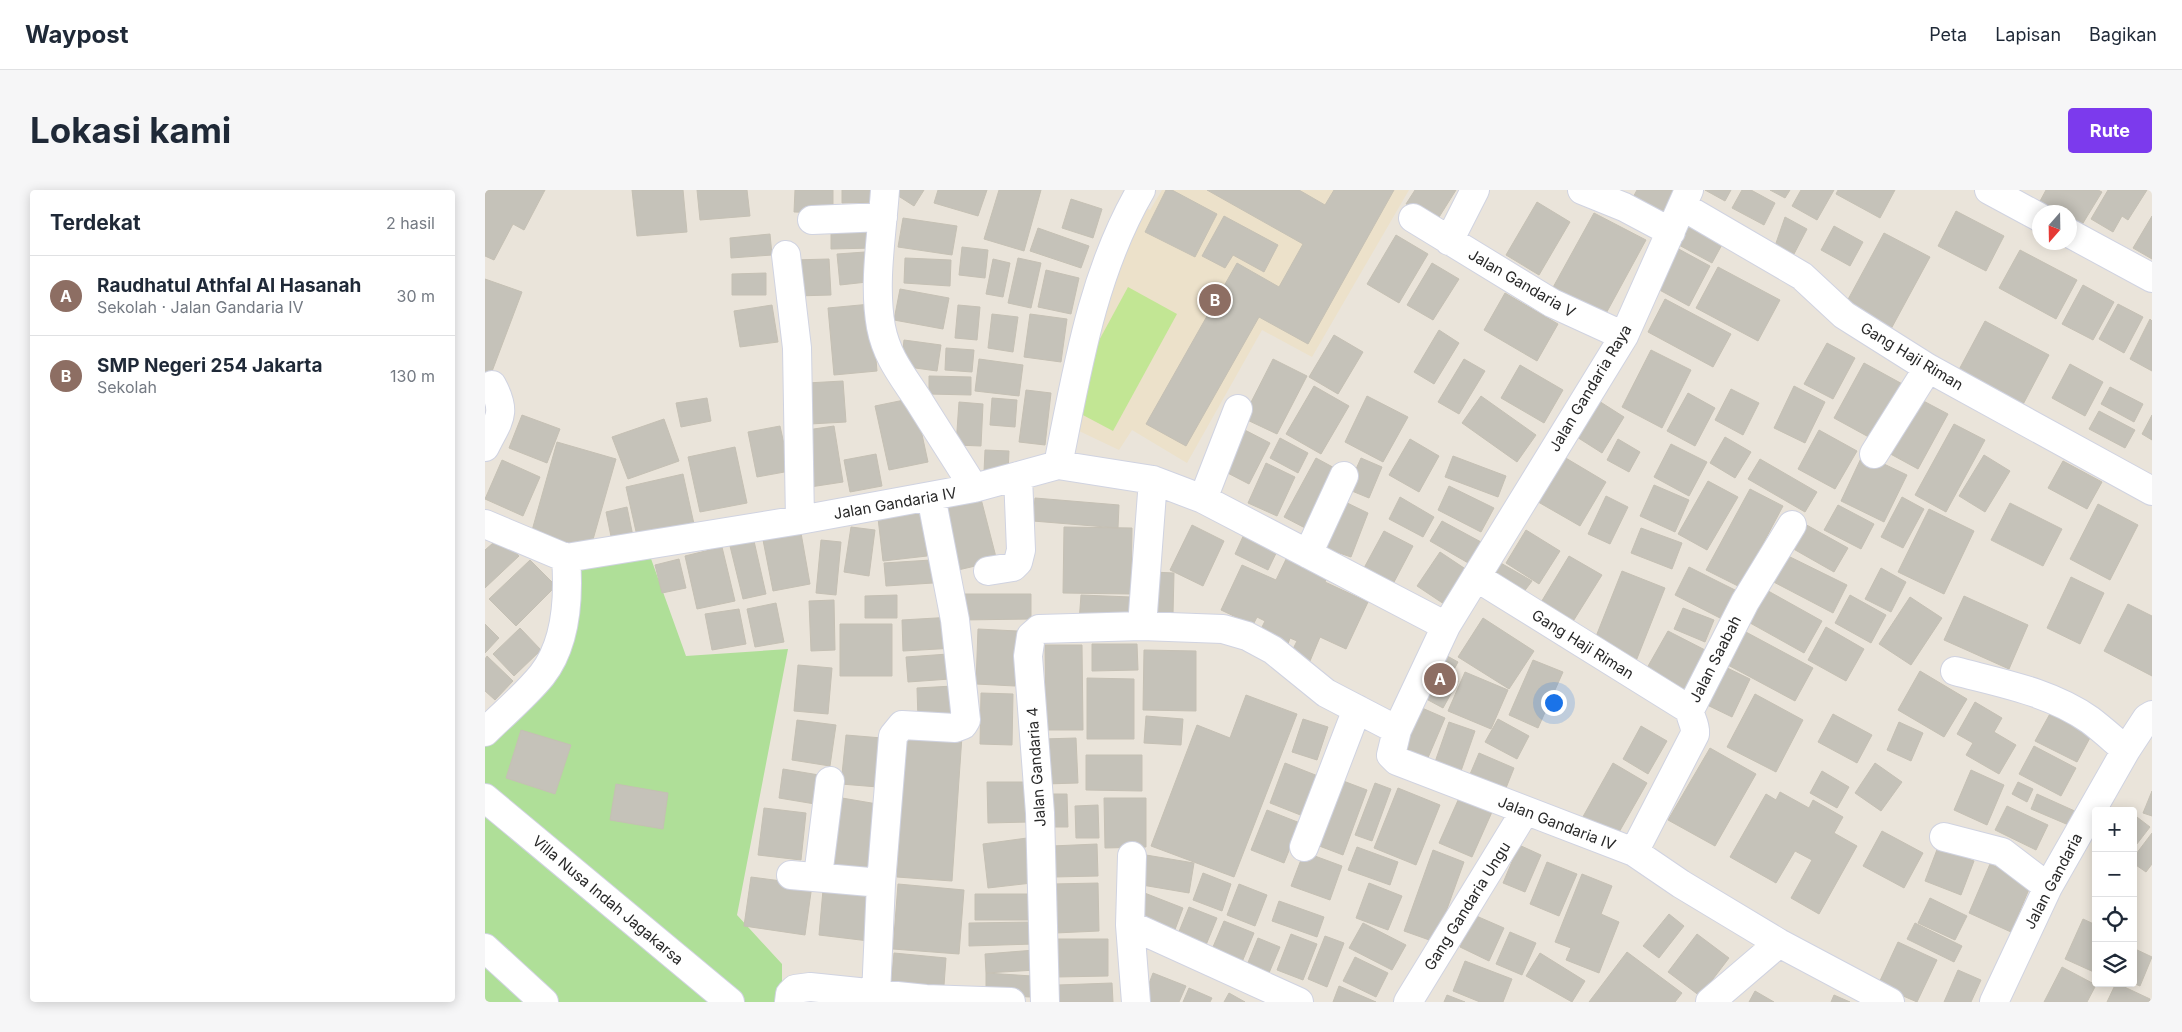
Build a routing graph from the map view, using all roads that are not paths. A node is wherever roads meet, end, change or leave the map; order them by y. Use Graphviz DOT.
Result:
graph roads {
  1 [pos="885,190"];
  2 [pos="1141,190"];
  3 [pos="1475,190"];
  4 [pos="1583,190"];
  5 [pos="1989,190"];
  6 [pos="1686,198"];
  7 [pos="2032,213"];
  8 [pos="883,217"];
  9 [pos="1413,218"];
  10 [pos="812,220"];
  11 [pos="1671,232"];
  12 [pos="2077,237"];
  13 [pos="1449,241"];
  14 [pos="786,255"];
  15 [pos="2152,278"];
  16 [pos="1623,336"];
  17 [pos="1928,368"];
  18 [pos="492,385"];
  19 [pos="1238,409"];
  20 [pos="485,447"];
  21 [pos="1874,454"];
  22 [pos="1058,465"];
  23 [pos="1018,476"];
  24 [pos="1344,476"];
  25 [pos="1153,480"];
  26 [pos="974,488"];
  27 [pos="2152,491"];
  28 [pos="931,496"];
  29 [pos="1203,499"];
  30 [pos="801,520"];
  31 [pos="485,524"];
  32 [pos="1792,525"];
  33 [pos="1307,554"];
  34 [pos="566,558"];
  35 [pos="988,571"];
  36 [pos="1476,578"];
  37 [pos="1446,626"];
  38 [pos="1137,627"];
  39 [pos="1955,670"];
  40 [pos="1357,709"];
  41 [pos="1689,710"];
  42 [pos="2152,715"];
  43 [pos="1397,730"];
  44 [pos="485,732"];
  45 [pos="2126,750"];
  46 [pos="830,781"];
  47 [pos="485,798"];
  48 [pos="1525,811"];
  49 [pos="1943,836"];
  50 [pos="1304,847"];
  51 [pos="1634,852"];
  52 [pos="1132,856"];
  53 [pos="881,883"];
  54 [pos="2047,887"];
  55 [pos="1130,925"];
  56 [pos="1779,943"];
  57 [pos="485,948"];
  58 [pos="876,995"];
  59 [pos="925,1001"];
  60 [pos="544,1002"];
  61 [pos="730,1002"];
  62 [pos="789,1002"];
  63 [pos="1011,1002"];
  64 [pos="1045,1002"];
  65 [pos="1136,1002"];
  66 [pos="1299,1002"];
  67 [pos="1408,1002"];
  68 [pos="1710,1002"];
  69 [pos="1890,1002"];
  70 [pos="1993,1002"];
  1 -- 8 [label="street"];
  2 -- 22 [label="street"];
  3 -- 13 [label="street"];
  4 -- 11 [label="street"];
  5 -- 7 [label="street"];
  6 -- 11 [label="street, Jalan Gandaria Raya"];
  6 -- 17 [label="street, Gang Haji Riman"];
  8 -- 10 [label="street"];
  8 -- 26 [label="street"];
  9 -- 13 [label="street, Jalan Gandaria V"];
  11 -- 16 [label="street, Jalan Gandaria Raya"];
  12 -- 15 [label="street"];
  13 -- 16 [label="street, Jalan Gandaria V"];
  14 -- 30 [label="street"];
  16 -- 36 [label="street, Jalan Gandaria Raya"];
  17 -- 21 [label="street"];
  17 -- 27 [label="street, Gang Haji Riman"];
  18 -- 20 [label="street"];
  19 -- 29 [label="street"];
  22 -- 23 [label="street, Jalan Gandaria IV"];
  22 -- 25 [label="street, Jalan Gandaria IV"];
  23 -- 26 [label="street, Jalan Gandaria IV"];
  23 -- 35 [label="street"];
  24 -- 33 [label="street"];
  25 -- 29 [label="street, Jalan Gandaria IV"];
  25 -- 38 [label="street"];
  26 -- 28 [label="street, Jalan Gandaria IV"];
  28 -- 30 [label="street, Jalan Gandaria IV"];
  28 -- 53 [label="street"];
  29 -- 33 [label="street, Jalan Gandaria IV"];
  30 -- 34 [label="street, Jalan Gandaria IV"];
  31 -- 34 [label="street"];
  32 -- 41 [label="street, Jalan Saabah"];
  33 -- 37 [label="street, Jalan Gandaria IV"];
  34 -- 44 [label="street"];
  36 -- 37 [label="street, Jalan Gandaria IV"];
  36 -- 41 [label="street, Gang Haji Riman"];
  37 -- 43 [label="street, Jalan Gandaria IV"];
  38 -- 40 [label="street, Jalan Gandaria 4"];
  38 -- 64 [label="street, Jalan Gandaria 4"];
  39 -- 45 [label="street"];
  40 -- 43 [label="street, Jalan Gandaria 4"];
  40 -- 50 [label="street"];
  41 -- 51 [label="street, Jalan Saabah"];
  42 -- 45 [label="street, Jalan Gandaria"];
  43 -- 48 [label="street, Jalan Gandaria IV"];
  45 -- 54 [label="street, Jalan Gandaria"];
  46 -- 53 [label="street"];
  47 -- 61 [label="street, Villa Nusa Indah Jagakarsa"];
  48 -- 51 [label="street, Jalan Gandaria IV"];
  48 -- 67 [label="street, Gang Gandaria Ungu"];
  49 -- 54 [label="street"];
  51 -- 56 [label="street, Jalan Gandaria IV"];
  52 -- 55 [label="street"];
  53 -- 58 [label="street"];
  54 -- 70 [label="street, Jalan Gandaria"];
  55 -- 65 [label="street"];
  55 -- 66 [label="street"];
  56 -- 68 [label="street"];
  56 -- 69 [label="street, Jalan Gandaria IV"];
  57 -- 60 [label="street"];
  58 -- 59 [label="street"];
  58 -- 62 [label="street"];
  59 -- 63 [label="street"];
}
